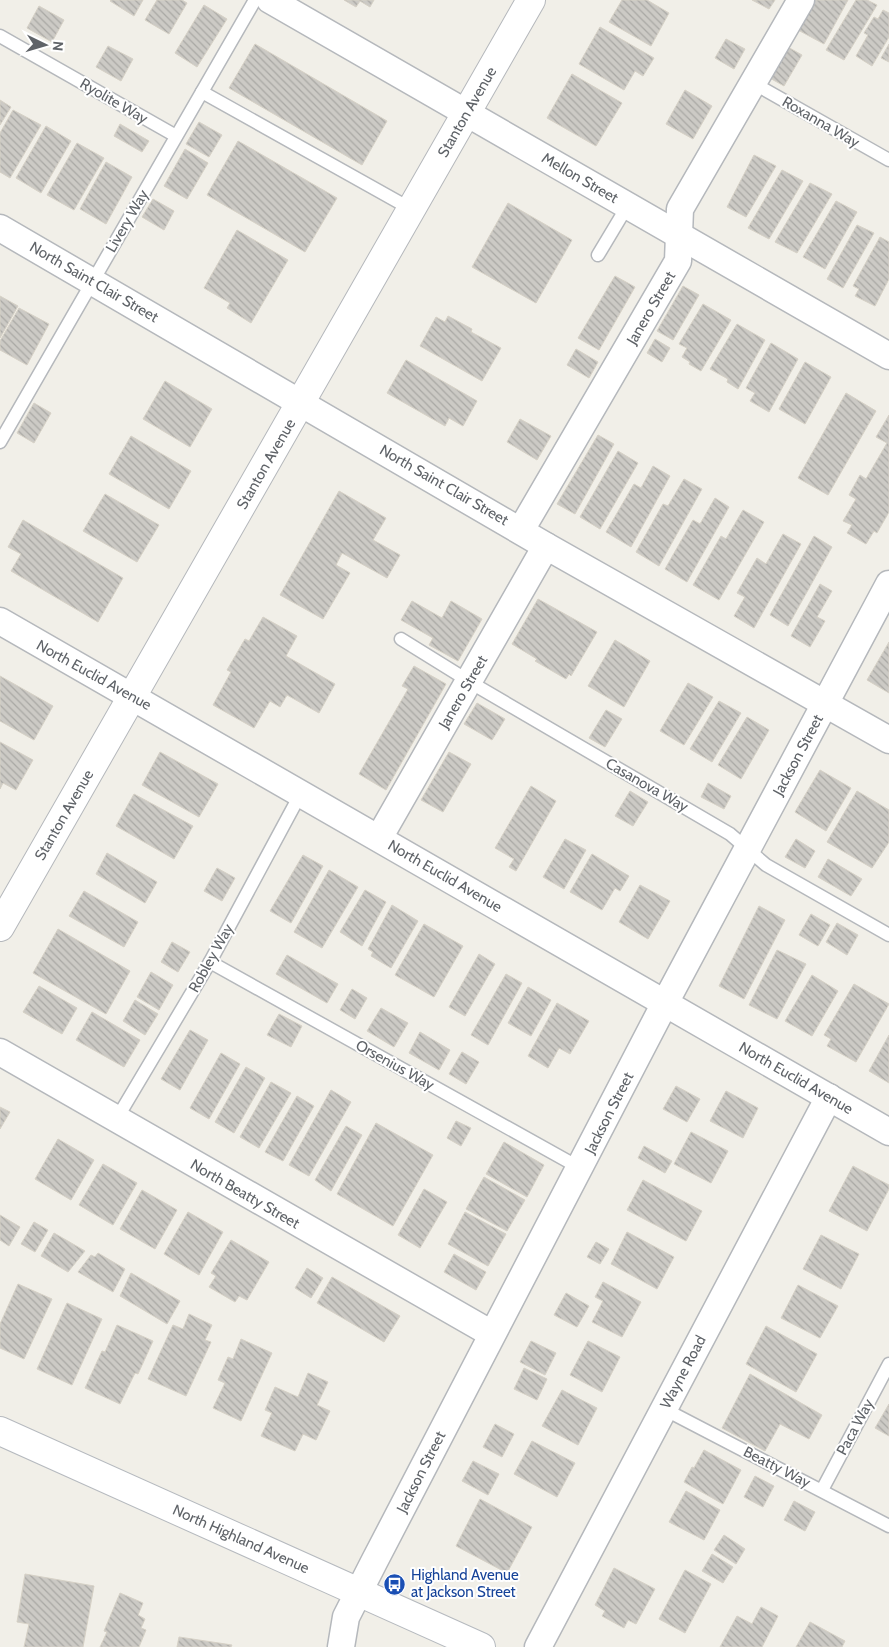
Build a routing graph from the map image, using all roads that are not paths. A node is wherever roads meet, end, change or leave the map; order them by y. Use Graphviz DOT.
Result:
graph roads {
  1 [pos="255,0"];
  2 [pos="270,0"];
  3 [pos="531,0"];
  4 [pos="801,0"];
  5 [pos="0,36"];
  6 [pos="753,84"];
  7 [pos="202,92"];
  8 [pos="467,113"];
  9 [pos="176,136"];
  10 [pos="889,160"];
  11 [pos="628,206"];
  12 [pos="411,209"];
  13 [pos="0,228"];
  14 [pos="679,235"];
  15 [pos="598,255"];
  16 [pos="92,281"];
  17 [pos="889,356"];
  18 [pos="301,402"];
  19 [pos="5,424"];
  20 [pos="0,442"];
  21 [pos="521,530"];
  22 [pos="546,546"];
  23 [pos="889,584"];
  24 [pos="0,621"];
  25 [pos="401,639"];
  26 [pos="469,682"];
  27 [pos="132,696"];
  28 [pos="824,703"];
  29 [pos="889,740"];
  30 [pos="301,793"];
  31 [pos="379,838"];
  32 [pos="748,849"];
  33 [pos="0,927"];
  34 [pos="889,935"];
  35 [pos="210,962"];
  36 [pos="665,1004"];
  37 [pos="0,1052"];
  38 [pos="829,1097"];
  39 [pos="116,1120"];
  40 [pos="889,1132"];
  41 [pos="580,1168"];
  42 [pos="492,1334"];
  43 [pos="889,1364"];
  44 [pos="664,1409"];
  45 [pos="0,1431"];
  46 [pos="822,1490"];
  47 [pos="889,1526"];
  48 [pos="359,1592"];
  49 [pos="341,1647"];
  50 [pos="481,1647"];
  51 [pos="538,1647"];
  1 -- 7 [label="lane, Livery Way"];
  2 -- 8 [label="street, Mellon Street"];
  3 -- 8 [label="street, Stanton Avenue"];
  4 -- 6 [label="street, Janero Street"];
  5 -- 9 [label="lane, Ryolite Way"];
  6 -- 10 [label="lane, Roxanna Way"];
  6 -- 14 [label="street, Janero Street"];
  7 -- 9 [label="lane, Livery Way"];
  7 -- 12 [label="lane"];
  8 -- 11 [label="street, Mellon Street"];
  8 -- 12 [label="street, Stanton Avenue"];
  9 -- 16 [label="lane, Livery Way"];
  11 -- 14 [label="street, Mellon Street"];
  11 -- 15 [label="lane"];
  12 -- 18 [label="street, Stanton Avenue"];
  13 -- 16 [label="street, North Saint Clair Street"];
  14 -- 17 [label="street, Mellon Street"];
  14 -- 21 [label="street, Janero Street"];
  16 -- 18 [label="street, North Saint Clair Street"];
  16 -- 19 [label="lane, Livery Way"];
  18 -- 21 [label="street, North Saint Clair Street"];
  18 -- 27 [label="street, Stanton Avenue"];
  19 -- 20 [label="lane, Livery Way"];
  21 -- 22 [label="street, North Saint Clair Street"];
  22 -- 26 [label="street, Janero Street"];
  22 -- 28 [label="street, North Saint Clair Street"];
  23 -- 28 [label="street, Jackson Street"];
  24 -- 27 [label="street, North Euclid Avenue"];
  25 -- 26 [label="lane, Casanova Way"];
  26 -- 31 [label="street, Janero Street"];
  26 -- 32 [label="lane, Casanova Way"];
  27 -- 30 [label="street, North Euclid Avenue"];
  27 -- 33 [label="street, Stanton Avenue"];
  28 -- 29 [label="street, North Saint Clair Street"];
  28 -- 32 [label="street, Jackson Street"];
  30 -- 31 [label="street, North Euclid Avenue"];
  30 -- 35 [label="lane, Robley Way"];
  31 -- 36 [label="street, North Euclid Avenue"];
  32 -- 34 [label="lane, Casanova Way"];
  32 -- 36 [label="street, Jackson Street"];
  35 -- 39 [label="lane, Robley Way"];
  35 -- 41 [label="lane, Orsenius Way"];
  36 -- 38 [label="street, North Euclid Avenue"];
  36 -- 41 [label="street, Jackson Street"];
  37 -- 39 [label="street, North Beatty Street"];
  38 -- 40 [label="street, North Euclid Avenue"];
  38 -- 44 [label="street, Wayne Road"];
  39 -- 42 [label="street, North Beatty Street"];
  41 -- 42 [label="street, Jackson Street"];
  42 -- 48 [label="street, Jackson Street"];
  43 -- 46 [label="lane, Paca Way"];
  44 -- 46 [label="lane, Beatty Way"];
  44 -- 51 [label="street, Wayne Road"];
  45 -- 48 [label="street, North Highland Avenue"];
  46 -- 47 [label="lane, Beatty Way"];
  48 -- 49 [label="street, Jackson Street"];
  48 -- 50 [label="street, North Highland Avenue"];
}
